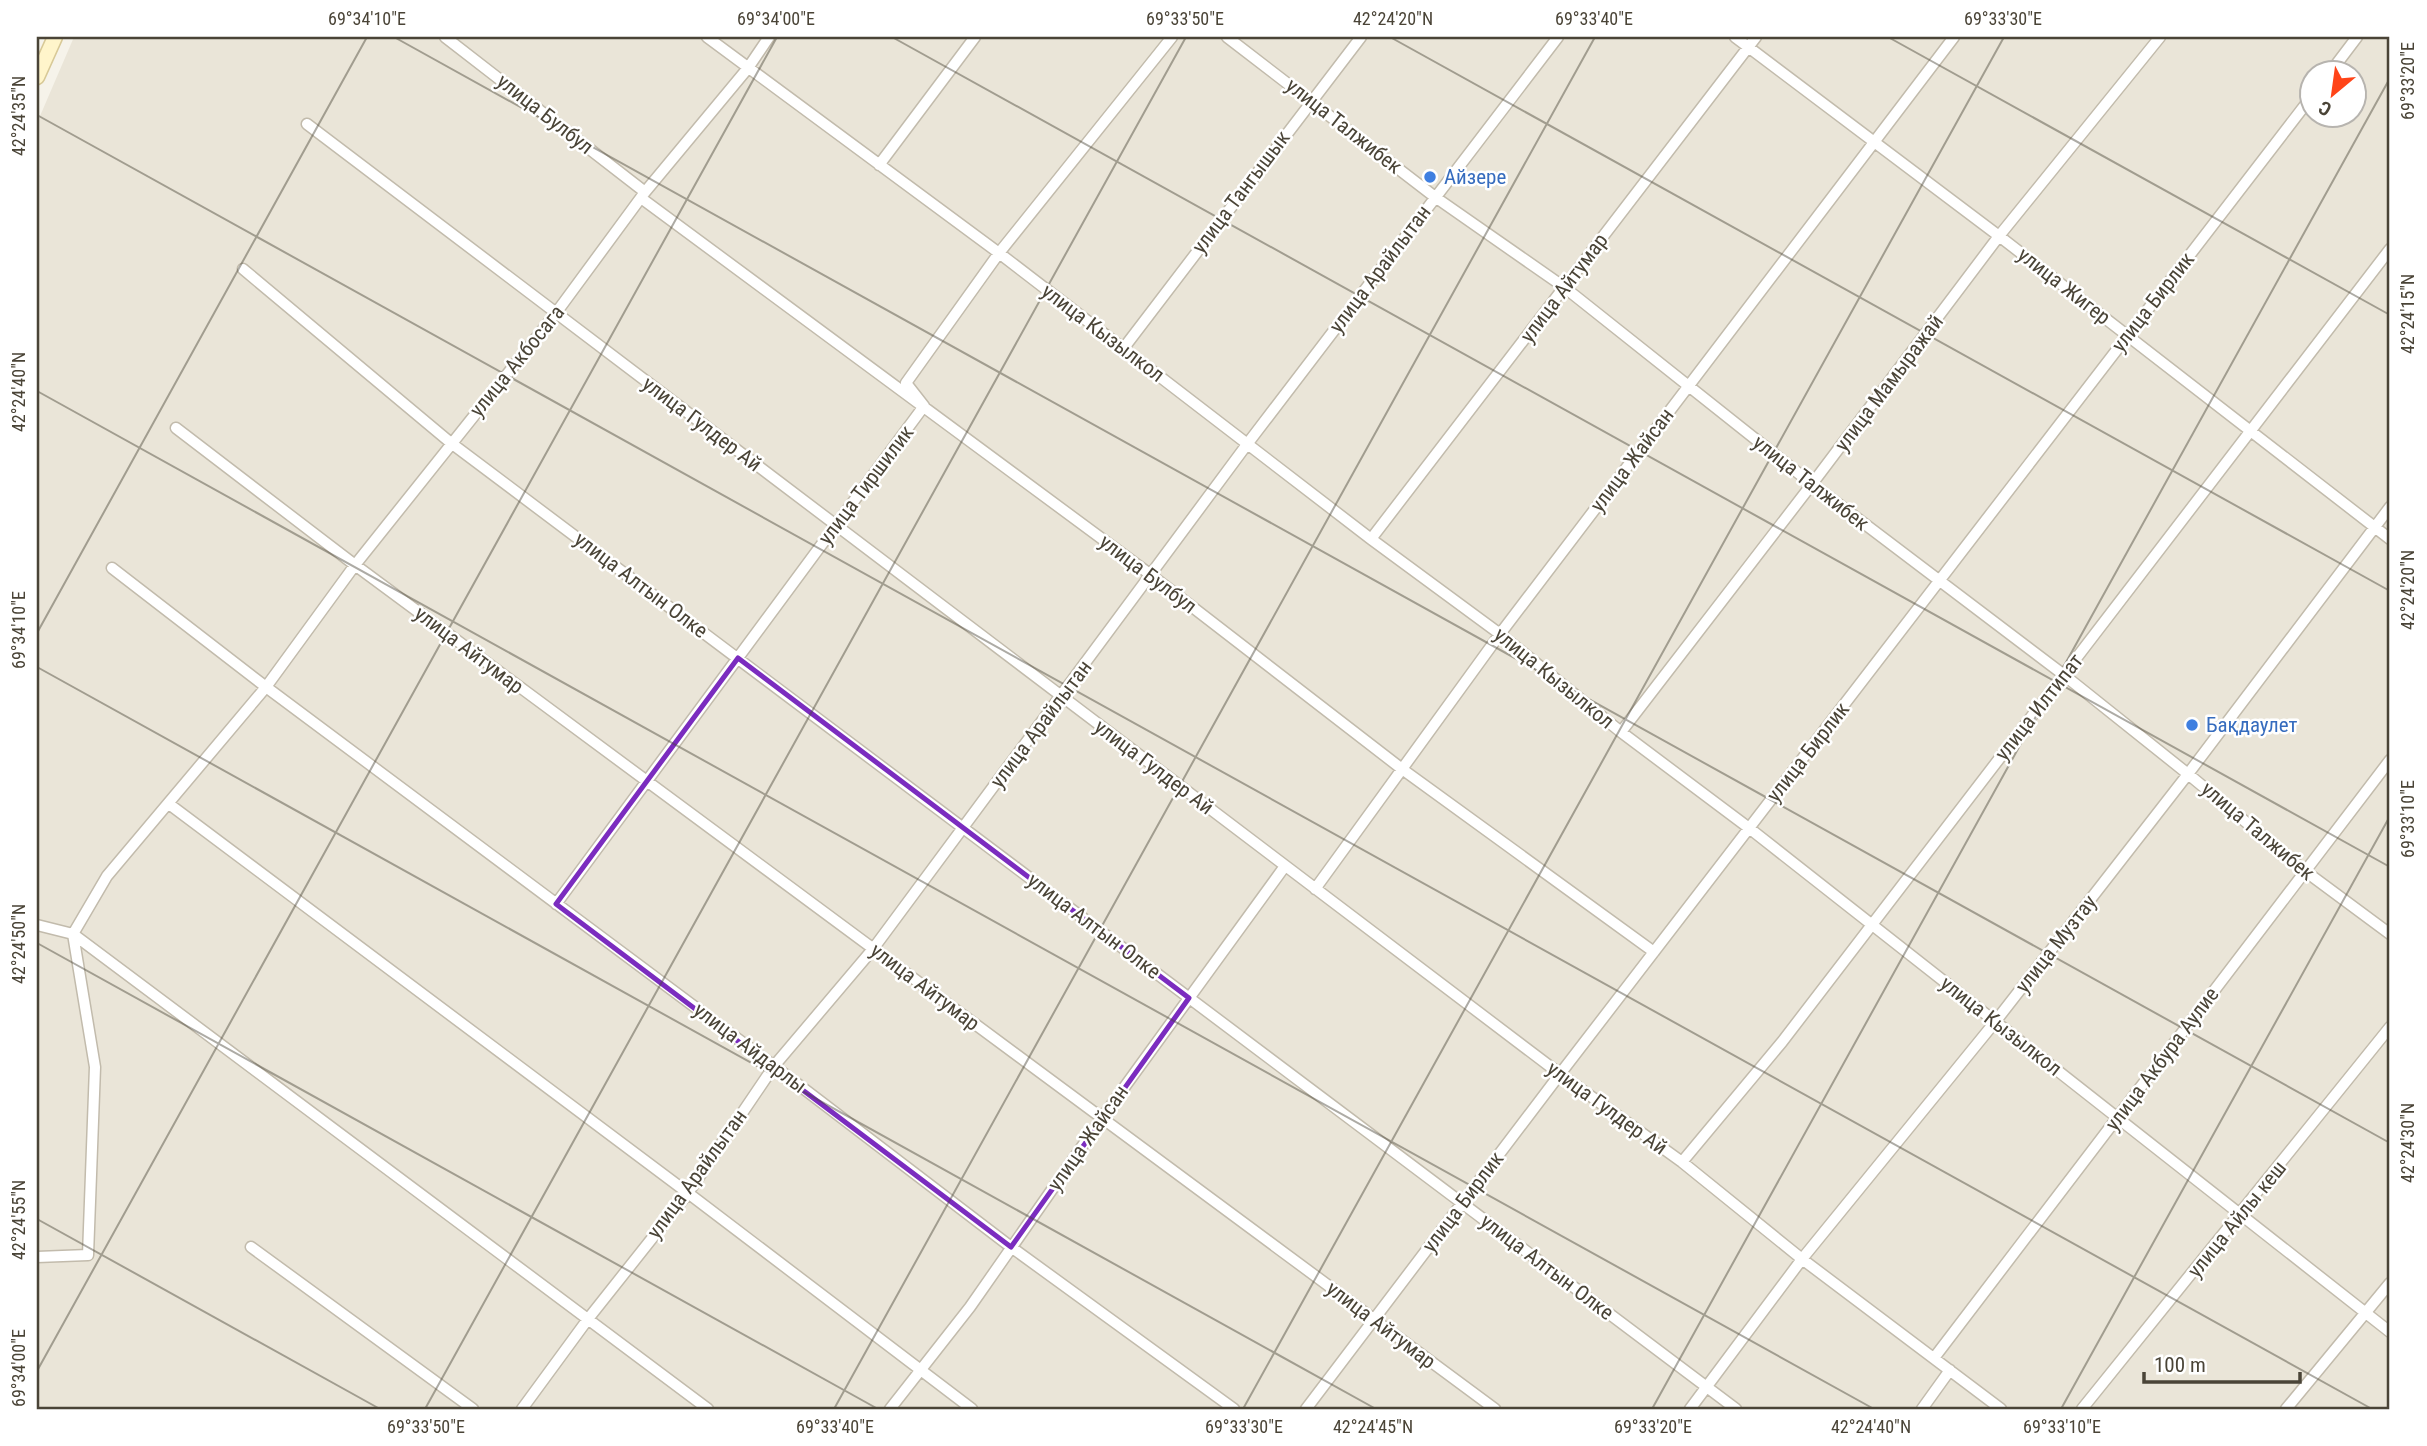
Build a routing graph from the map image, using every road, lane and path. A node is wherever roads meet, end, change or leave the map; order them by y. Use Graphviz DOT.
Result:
graph roads {
  1 [pos="55,37"];
  2 [pos="445,37"];
  3 [pos="707,37"];
  4 [pos="769,37"];
  5 [pos="975,37"];
  6 [pos="1172,37"];
  7 [pos="1227,37"];
  8 [pos="1361,37"];
  9 [pos="1558,37"];
  10 [pos="1735,37"];
  11 [pos="1756,37"];
  12 [pos="1954,37"];
  13 [pos="2160,37"];
  14 [pos="2357,37"];
  15 [pos="1748,47"];
  16 [pos="42,54"];
  17 [pos="2340,60"];
  18 [pos="748,68"];
  19 [pos="37,77"];
  20 [pos="1311,100"];
  21 [pos="2298,114"];
  22 [pos="307,124"];
  23 [pos="1874,143"];
  24 [pos="879,165"];
  25 [pos="643,195"];
  26 [pos="1435,197"];
  27 [pos="1999,236"];
  28 [pos="2390,249"];
  29 [pos="999,253"];
  30 [pos="243,269"];
  31 [pos="1564,287"];
  32 [pos="556,313"];
  33 [pos="2128,335"];
  34 [pos="1122,349"];
  35 [pos="1688,387"];
  36 [pos="924,407"];
  37 [pos="176,428"];
  38 [pos="2251,432"];
  39 [pos="452,443"];
  40 [pos="1248,443"];
  41 [pos="1812,485"];
  42 [pos="2390,507"];
  43 [pos="836,525"];
  44 [pos="2375,527"];
  45 [pos="1371,539"];
  46 [pos="2390,539"];
  47 [pos="355,565"];
  48 [pos="112,568"];
  49 [pos="1151,575"];
  50 [pos="1939,581"];
  51 [pos="1500,634"];
  52 [pos="738,658"];
  53 [pos="2064,675"];
  54 [pos="266,687"];
  55 [pos="1062,697"];
  56 [pos="1621,732"];
  57 [pos="2390,760"];
  58 [pos="1402,769"];
  59 [pos="2188,774"];
  60 [pos="647,781"];
  61 [pos="169,804"];
  62 [pos="964,828"];
  63 [pos="1749,828"];
  64 [pos="1285,866"];
  65 [pos="2305,872"];
  66 [pos="1315,889"];
  67 [pos="556,904"];
  68 [pos="37,925"];
  69 [pos="1872,925"];
  70 [pos="73,933"];
  71 [pos="2390,934"];
  72 [pos="873,949"];
  73 [pos="1654,952"];
  74 [pos="1189,998"];
  75 [pos="1995,1022"];
  76 [pos="2390,1027"];
  77 [pos="774,1066"];
  78 [pos="1560,1074"];
  79 [pos="2118,1117"];
  80 [pos="1102,1118"];
  81 [pos="1682,1162"];
  82 [pos="688,1193"];
  83 [pos="1462,1203"];
  84 [pos="2241,1215"];
  85 [pos="251,1247"];
  86 [pos="1011,1247"];
  87 [pos="37,1257"];
  88 [pos="1802,1259"];
  89 [pos="2390,1283"];
  90 [pos="2365,1313"];
  91 [pos="1374,1319"];
  92 [pos="588,1320"];
  93 [pos="2390,1332"];
  94 [pos="1934,1358"];
  95 [pos="921,1370"];
  96 [pos="1950,1370"];
  97 [pos="1706,1387"];
  98 [pos="473,1409"];
  99 [pos="522,1409"];
  100 [pos="708,1409"];
  101 [pos="890,1409"];
  102 [pos="972,1409"];
  103 [pos="1234,1409"];
  104 [pos="1306,1409"];
  105 [pos="1495,1409"];
  106 [pos="1690,1409"];
  107 [pos="1735,1409"];
  108 [pos="1922,1409"];
  109 [pos="2001,1409"];
  110 [pos="2082,1409"];
  111 [pos="2286,1409"];
  1 -- 16 [label="street"];
  2 -- 25 [label="street, улица Булбул"];
  3 -- 18 [label="street, улица Кызылкол"];
  4 -- 18 [label="street, улица Акбосага"];
  5 -- 24 [label="street"];
  6 -- 29 [label="street, улица Тиршилик"];
  7 -- 20 [label="street, улица Талжибек"];
  8 -- 20 [label="street, улица Тангышык"];
  9 -- 26 [label="street, улица Арайлытан"];
  10 -- 15 [label="street, улица Жигер"];
  11 -- 15 [label="street, улица Айтумар"];
  12 -- 23 [label="street, улица Жайсан"];
  13 -- 27 [label="street, улица Мамыражай"];
  14 -- 17 [label="street"];
  15 -- 23 [label="street, улица Жигер"];
  15 -- 31 [label="street, улица Айтумар"];
  16 -- 19 [label="street"];
  18 -- 24 [label="street, улица Кызылкол"];
  18 -- 25 [label="street, улица Акбосага"];
  20 -- 26 [label="street, улица Талжибек"];
  20 -- 34 [label="street, улица Тангышык"];
  21 -- 33 [label="street, улица Бирлик"];
  22 -- 32 [label="street, улица Гулдер Ай"];
  23 -- 27 [label="street, улица Жигер"];
  23 -- 35 [label="street, улица Жайсан"];
  24 -- 29 [label="street, улица Кызылкол"];
  25 -- 32 [label="street, улица Акбосага"];
  25 -- 36 [label="street, улица Булбул"];
  26 -- 31 [label="street, улица Талжибек"];
  26 -- 40 [label="street, улица Арайлытан"];
  27 -- 33 [label="street, улица Жигер"];
  27 -- 41 [label="street, улица Мамыражай"];
  28 -- 38 [label="street, улица Илтипат"];
  29 -- 34 [label="street, улица Кызылкол"];
  29 -- 36 [label="street, улица Тиршилик"];
  30 -- 39 [label="street, улица Алтын Олке"];
  31 -- 35 [label="street, улица Талжибек"];
  31 -- 45 [label="street, улица Айтумар"];
  32 -- 39 [label="street, улица Акбосага"];
  32 -- 43 [label="street, улица Гулдер Ай"];
  33 -- 38 [label="street, улица Жигер"];
  33 -- 50 [label="street, улица Бирлик"];
  34 -- 40 [label="street, улица Кызылкол"];
  35 -- 41 [label="street, улица Талжибек"];
  35 -- 51 [label="street, улица Жайсан"];
  36 -- 43 [label="street, улица Тиршилик"];
  36 -- 49 [label="street, улица Булбул"];
  37 -- 47 [label="street, улица Айтумар"];
  38 -- 44 [label="street, улица Жигер"];
  38 -- 53 [label="street, улица Илтипат"];
  39 -- 47 [label="street, улица Акбосага"];
  39 -- 52 [label="street, улица Алтын Олке"];
  40 -- 45 [label="street, улица Кызылкол"];
  40 -- 49 [label="street, улица Арайлытан"];
  41 -- 50 [label="street, улица Талжибек"];
  41 -- 56 [label="street, улица Мамыражай"];
  42 -- 44 [label="street, улица Музтау"];
  43 -- 52 [label="street, улица Тиршилик"];
  43 -- 55 [label="street, улица Гулдер Ай"];
  44 -- 46 [label="street, улица Жигер"];
  44 -- 59 [label="street, улица Музтау"];
  45 -- 51 [label="street, улица Кызылкол"];
  47 -- 54 [label="street, улица Акбосага"];
  47 -- 60 [label="street, улица Айтумар"];
  48 -- 54 [label="street, улица Айдарлы"];
  49 -- 55 [label="street, улица Арайлытан"];
  49 -- 58 [label="street, улица Булбул"];
  50 -- 53 [label="street, улица Талжибек"];
  50 -- 63 [label="street, улица Бирлик"];
  51 -- 56 [label="street, улица Кызылкол"];
  51 -- 58 [label="street, улица Жайсан"];
  52 -- 60 [label="street, улица Тиршилик"];
  52 -- 62 [label="street, улица Алтын Олке"];
  53 -- 59 [label="street, улица Талжибек"];
  53 -- 69 [label="street, улица Илтипат"];
  54 -- 61 [label="street, улица Акбосага"];
  54 -- 67 [label="street, улица Айдарлы"];
  55 -- 62 [label="street, улица Арайлытан"];
  55 -- 64 [label="street, улица Гулдер Ай"];
  56 -- 63 [label="street, улица Кызылкол"];
  57 -- 65 [label="street, улица Акбура Аулие"];
  58 -- 66 [label="street, улица Жайсан"];
  58 -- 73 [label="street, улица Булбул"];
  59 -- 65 [label="street, улица Талжибек"];
  59 -- 75 [label="street, улица Музтау"];
  60 -- 67 [label="street, улица Тиршилик"];
  60 -- 72 [label="street, улица Айтумар"];
  61 -- 70 [label="street, улица Акбосага"];
  61 -- 82 [label="street"];
  62 -- 72 [label="street, улица Арайлытан"];
  62 -- 74 [label="street, улица Алтын Олке"];
  63 -- 69 [label="street, улица Кызылкол"];
  63 -- 73 [label="street, улица Бирлик"];
  64 -- 66 [label="street, улица Гулдер Ай"];
  64 -- 74 [label="street, улица Жайсан"];
  65 -- 71 [label="street, улица Талжибек"];
  65 -- 79 [label="street, улица Акбура Аулие"];
  66 -- 78 [label="street, улица Гулдер Ай"];
  67 -- 77 [label="street, улица Айдарлы"];
  68 -- 70 [label="street"];
  69 -- 75 [label="street, улица Кызылкол"];
  69 -- 81 [label="street, улица Илтипат"];
  70 -- 87 [label="street"];
  70 -- 92 [label="street"];
  72 -- 77 [label="street, улица Арайлытан"];
  72 -- 80 [label="street, улица Айтумар"];
  73 -- 78 [label="street, улица Бирлик"];
  74 -- 80 [label="street, улица Жайсан"];
  74 -- 83 [label="street, улица Алтын Олке"];
  75 -- 79 [label="street, улица Кызылкол"];
  75 -- 88 [label="street, улица Музтау"];
  76 -- 84 [label="street, улица Айлы кеш"];
  77 -- 82 [label="street, улица Арайлытан"];
  77 -- 86 [label="street, улица Айдарлы"];
  78 -- 81 [label="street, улица Гулдер Ай"];
  78 -- 83 [label="street, улица Бирлик"];
  79 -- 84 [label="street, улица Кызылкол"];
  79 -- 94 [label="street, улица Акбура Аулие"];
  80 -- 86 [label="street, улица Жайсан"];
  80 -- 91 [label="street, улица Айтумар"];
  81 -- 88 [label="street, улица Гулдер Ай"];
  82 -- 92 [label="street, улица Арайлытан"];
  82 -- 95 [label="street"];
  83 -- 91 [label="street, улица Бирлик"];
  83 -- 97 [label="street, улица Алтын Олке"];
  84 -- 90 [label="street, улица Кызылкол"];
  84 -- 110 [label="street, улица Айлы кеш"];
  85 -- 98 [label="street"];
  86 -- 95 [label="street, улица Жайсан"];
  86 -- 103 [label="street, улица Айдарлы"];
  88 -- 94 [label="street, улица Гулдер Ай"];
  88 -- 97 [label="street, улица Музтау"];
  89 -- 90 [label="street"];
  90 -- 93 [label="street, улица Кызылкол"];
  90 -- 111 [label="street"];
  91 -- 104 [label="street, улица Бирлик"];
  91 -- 105 [label="street, улица Айтумар"];
  92 -- 99 [label="street, улица Арайлытан"];
  92 -- 100 [label="street"];
  94 -- 96 [label="street, улица Гулдер Ай"];
  95 -- 101 [label="street, улица Жайсан"];
  95 -- 102 [label="street"];
  96 -- 108 [label="street"];
  96 -- 109 [label="street, улица Гулдер Ай"];
  97 -- 106 [label="street, улица Музтау"];
  97 -- 107 [label="street, улица Алтын Олке"];
}
